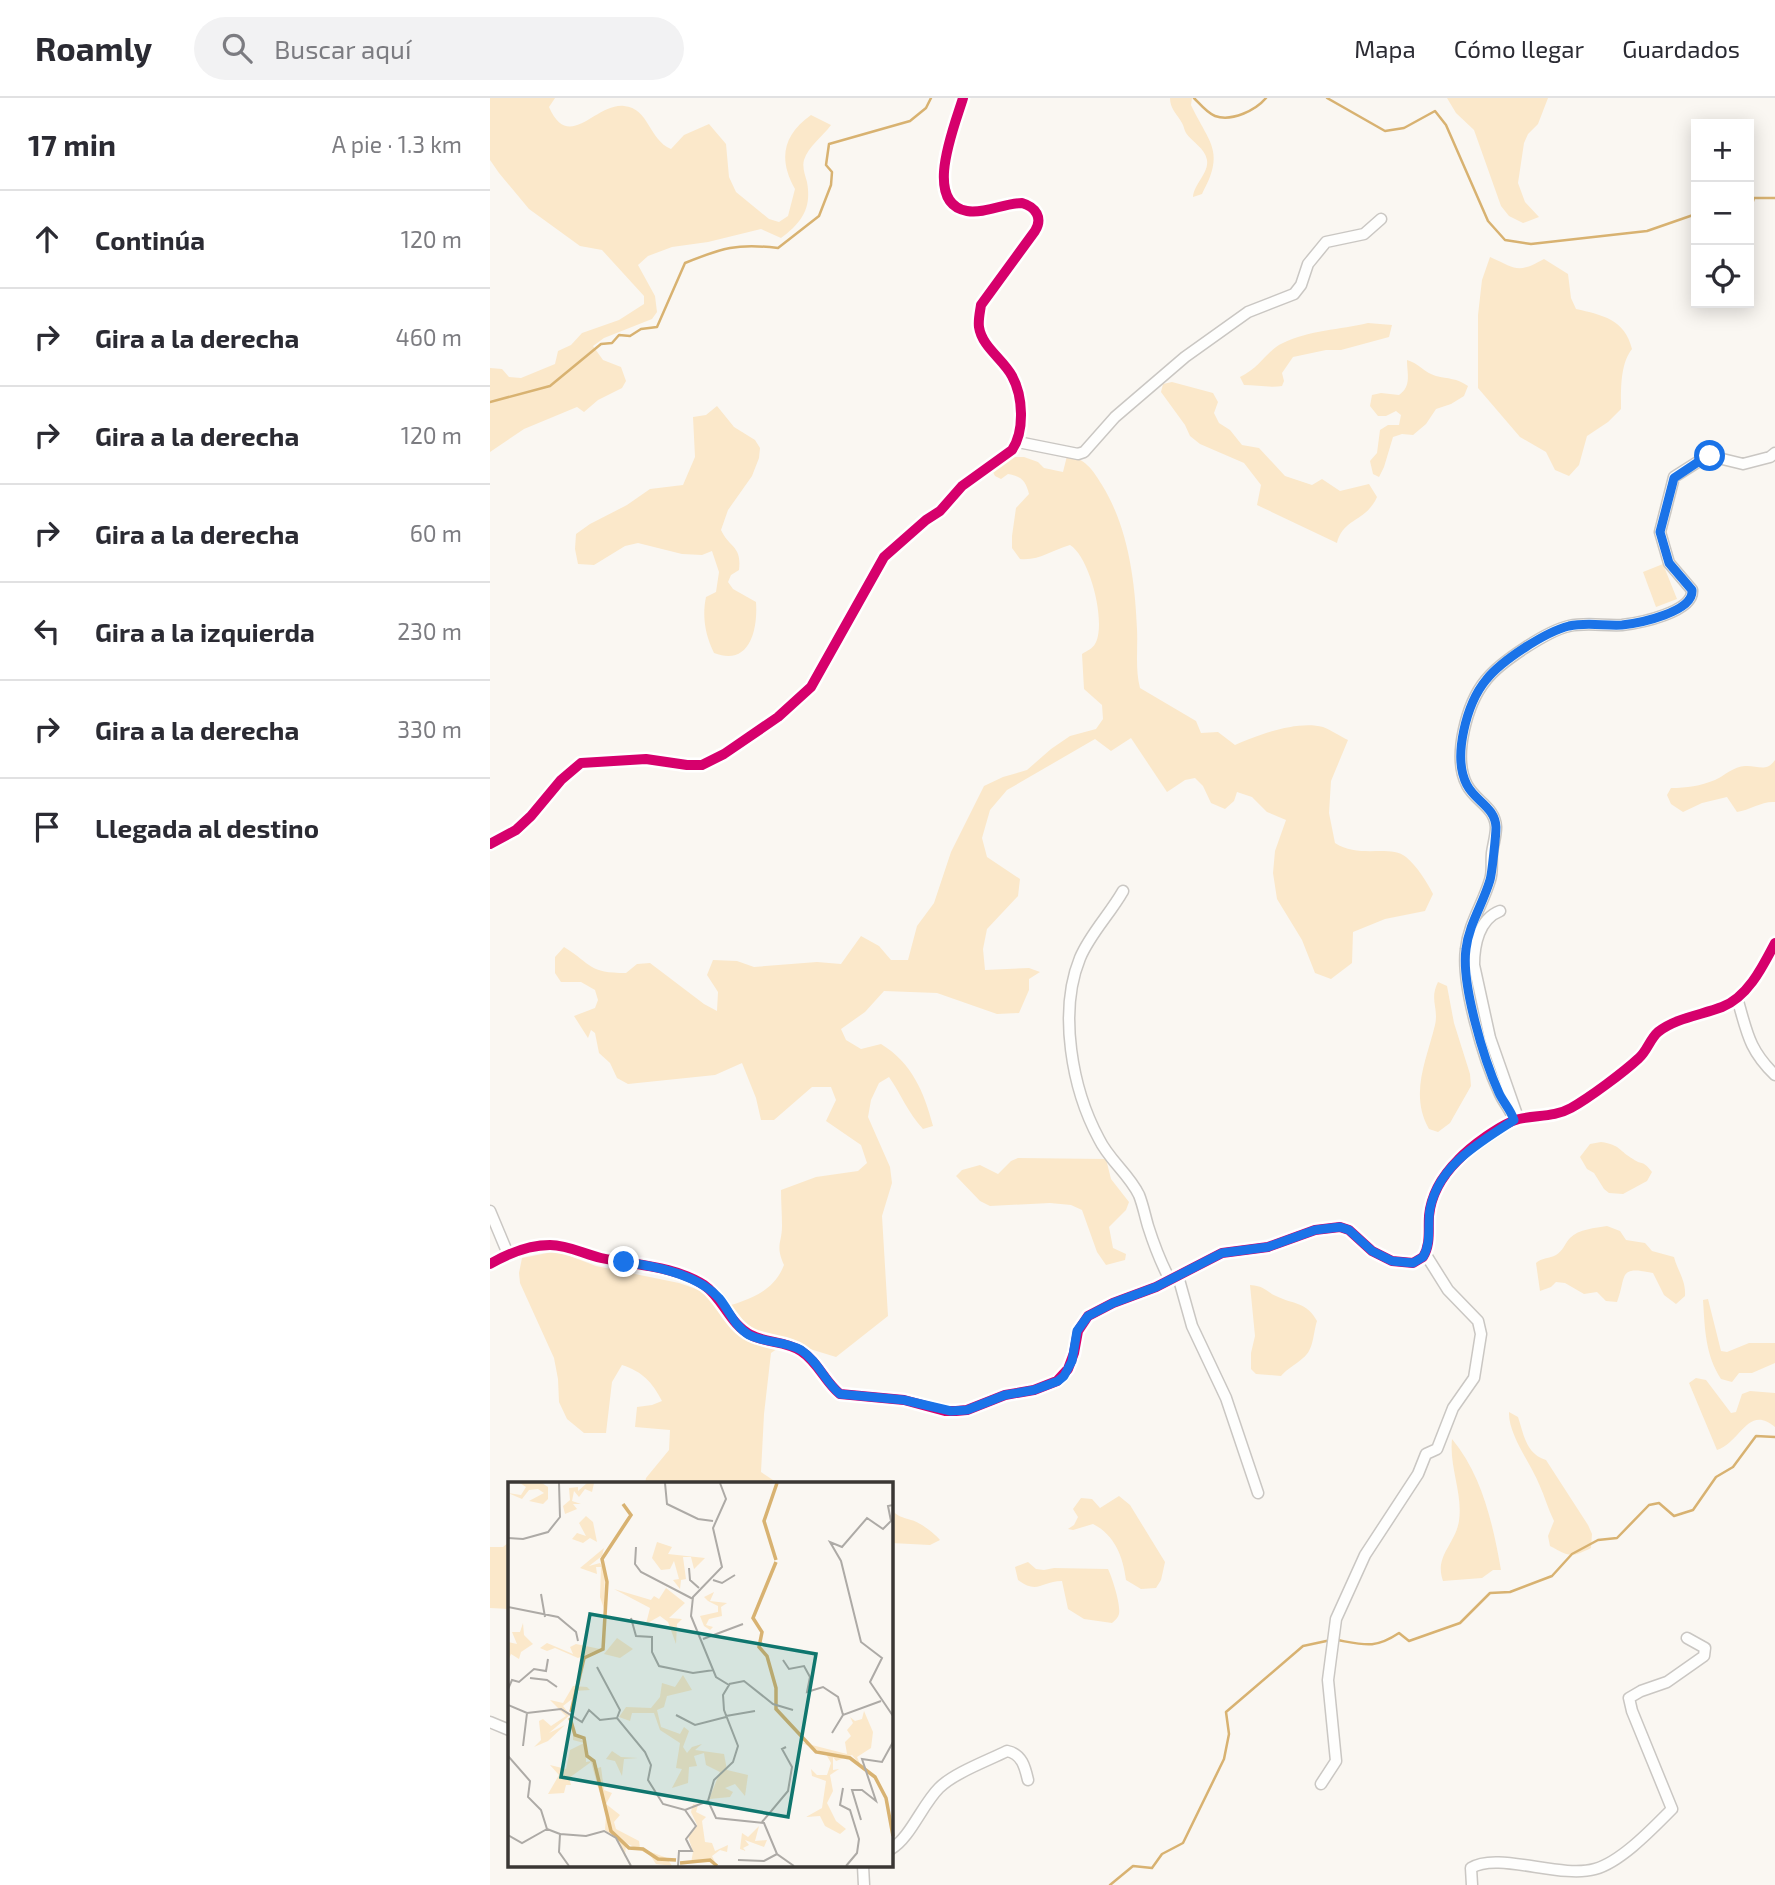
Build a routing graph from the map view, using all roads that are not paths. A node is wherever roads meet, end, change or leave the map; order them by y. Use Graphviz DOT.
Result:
graph roads {
  1 [pos="963,98"];
  2 [pos="1381,219"];
  3 [pos="1018,442"];
  4 [pos="1775,453"];
  5 [pos="490,844"];
  6 [pos="1123,891"];
  7 [pos="1500,911"];
  8 [pos="1775,943"];
  9 [pos="1737,998"];
  10 [pos="1775,1075"];
  11 [pos="1517,1119"];
  12 [pos="490,1211"];
  13 [pos="508,1254"];
  14 [pos="1426,1255"];
  15 [pos="490,1264"];
  16 [pos="1174,1278"];
  17 [pos="1258,1493"];
  18 [pos="1687,1638"];
  19 [pos="490,1722"];
  20 [pos="508,1730"];
  21 [pos="1028,1780"];
  22 [pos="1321,1784"];
  23 [pos="892,1848"];
  24 [pos="1472,1885"];
  1 -- 3 [label="street"];
  2 -- 3 [label="street"];
  3 -- 5 [label="street"];
  4 -- 11 [label="street"];
  6 -- 16 [label="street"];
  7 -- 11 [label="street"];
  8 -- 9 [label="street"];
  9 -- 10 [label="street"];
  9 -- 11 [label="street"];
  11 -- 14 [label="street"];
  12 -- 13 [label="street"];
  13 -- 15 [label="street"];
  13 -- 16 [label="street"];
  14 -- 16 [label="street"];
  14 -- 22 [label="street"];
  16 -- 17 [label="street"];
  18 -- 24 [label="street"];
  19 -- 20 [label="street"];
  21 -- 23 [label="street"];
}
